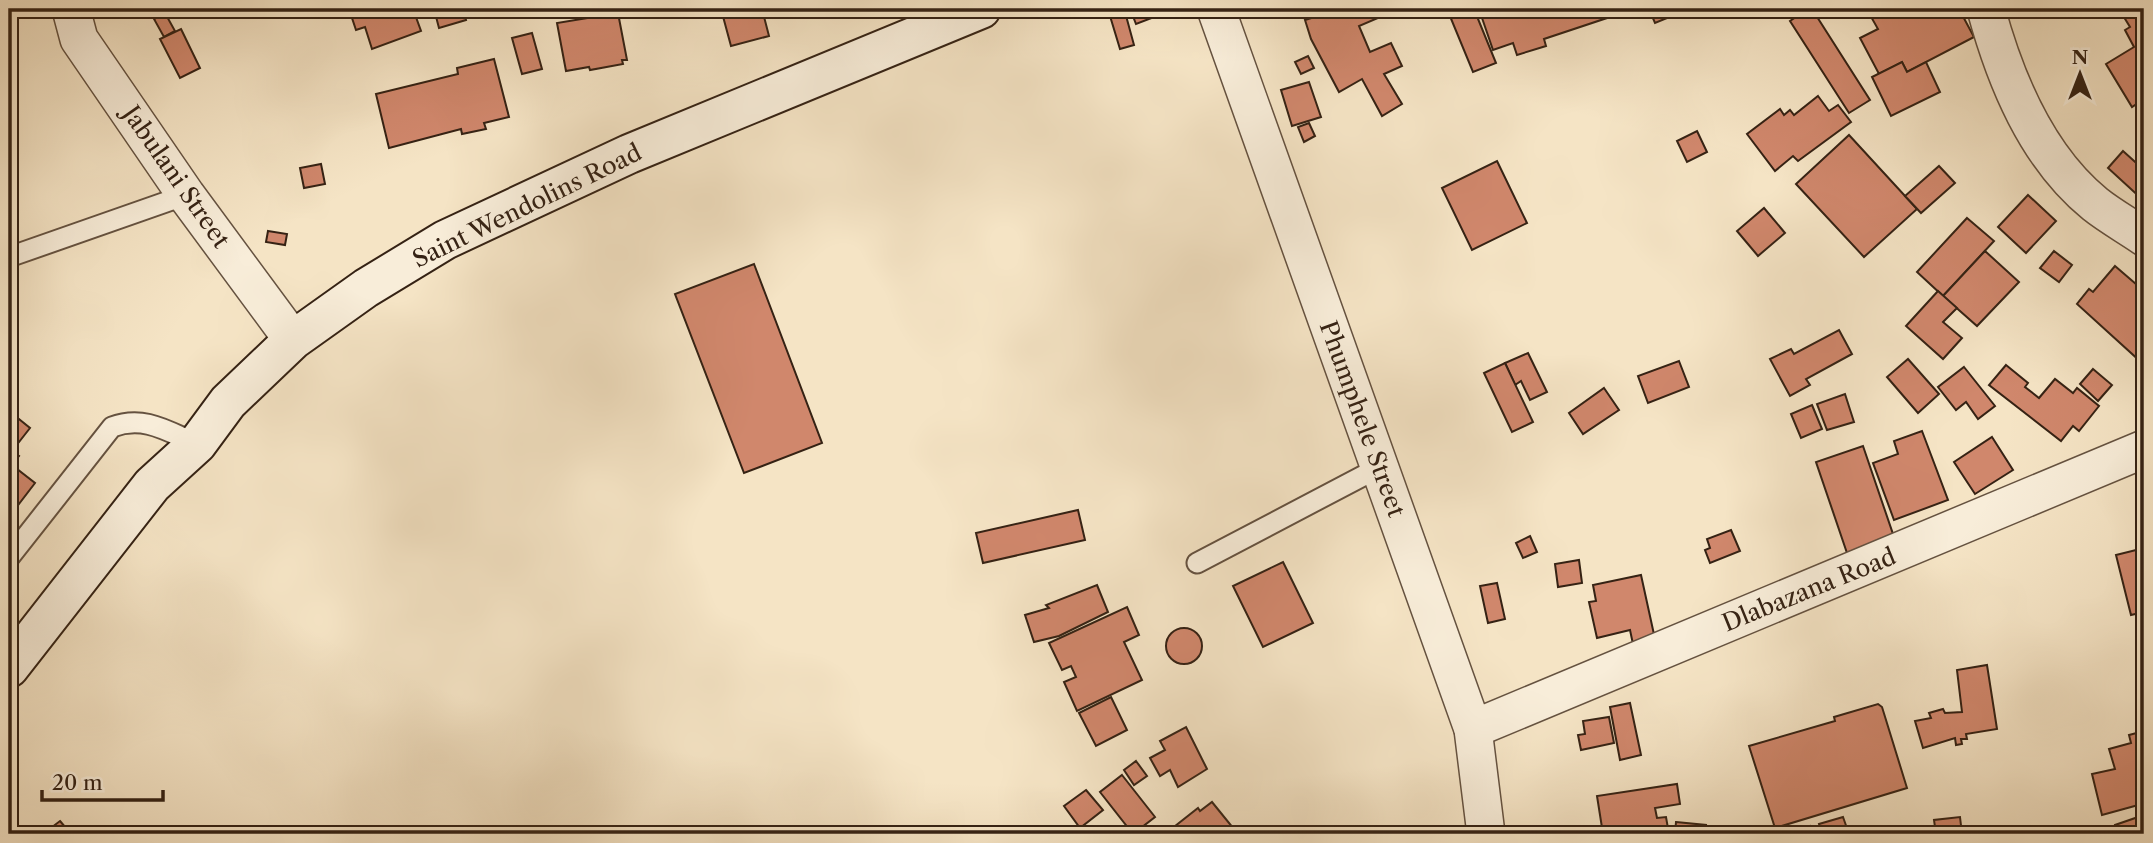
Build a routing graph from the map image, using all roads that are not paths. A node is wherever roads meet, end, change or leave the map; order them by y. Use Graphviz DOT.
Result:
graph roads {
  1 [pos="71,9"];
  2 [pos="981,9"];
  3 [pos="1216,9"];
  4 [pos="1986,9"];
  5 [pos="186,195"];
  6 [pos="2144,237"];
  7 [pos="9,257"];
  8 [pos="293,340"];
  9 [pos="197,444"];
  10 [pos="2138,463"];
  11 [pos="1380,467"];
  12 [pos="9,558"];
  13 [pos="1197,563"];
  14 [pos="9,668"];
  15 [pos="1473,729"];
  16 [pos="1486,834"];
  1 -- 5 [label="street, Jabulani Street"];
  2 -- 8 [label="street, Saint Wendolins Road"];
  3 -- 11 [label="street, Phumphele Street"];
  4 -- 6 [label="street"];
  5 -- 7 [label="lane"];
  5 -- 8 [label="street, Jabulani Street"];
  8 -- 9 [label="street, Saint Wendolins Road"];
  9 -- 12 [label="lane"];
  9 -- 14 [label="street, Saint Wendolins Road"];
  10 -- 15 [label="street, Dlabazana Road"];
  11 -- 13 [label="lane"];
  11 -- 15 [label="street, Phumphele Street"];
  15 -- 16 [label="street, Phumphele Street"];
}
